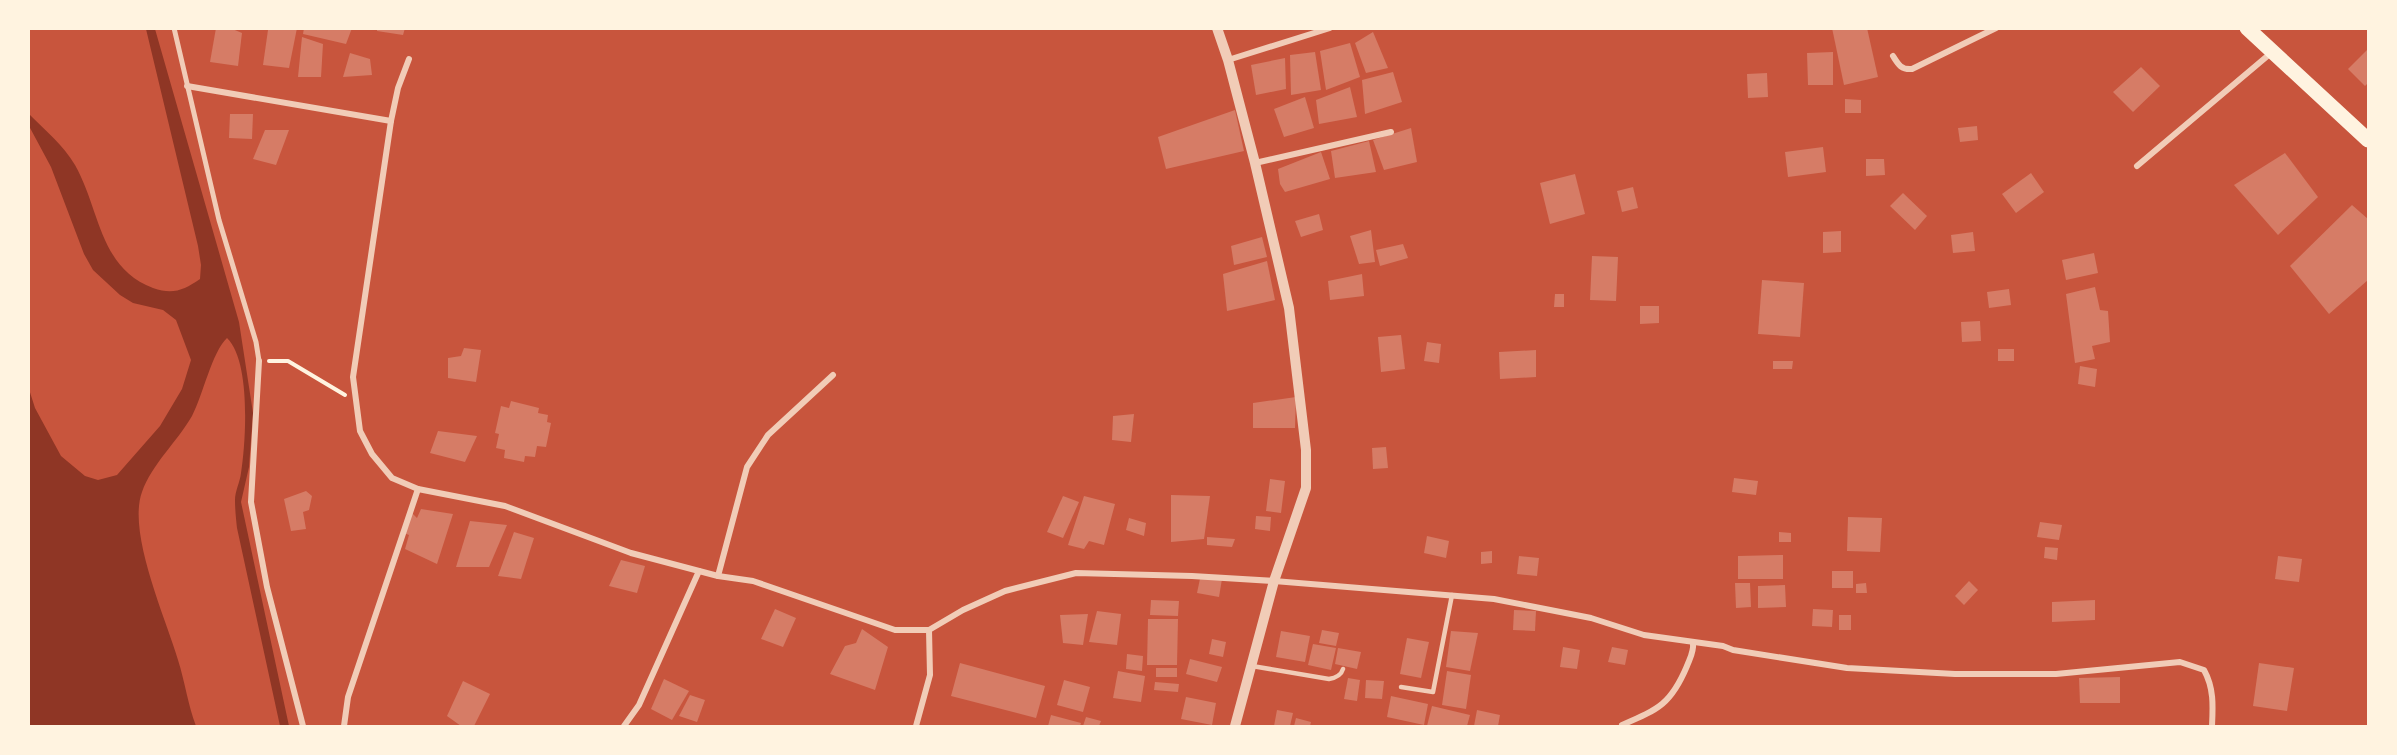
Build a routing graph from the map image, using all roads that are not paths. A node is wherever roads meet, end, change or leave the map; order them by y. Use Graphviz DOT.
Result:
graph roads {
  1 [pos="174,28"];
  2 [pos="1217,28"];
  3 [pos="1330,28"];
  4 [pos="1996,28"];
  5 [pos="2247,28"];
  6 [pos="2272,52"];
  7 [pos="1893,56"];
  8 [pos="409,58"];
  9 [pos="1228,60"];
  10 [pos="187,86"];
  11 [pos="391,121"];
  12 [pos="1391,132"];
  13 [pos="2368,140"];
  14 [pos="1255,163"];
  15 [pos="2137,166"];
  16 [pos="260,361"];
  17 [pos="833,375"];
  18 [pos="418,489"];
  19 [pos="699,572"];
  20 [pos="718,576"];
  21 [pos="1274,581"];
  22 [pos="1452,595"];
  23 [pos="928,630"];
  24 [pos="1693,643"];
  25 [pos="1252,666"];
  26 [pos="1343,669"];
  27 [pos="1401,687"];
  28 [pos="1622,725"];
  29 [pos="303,726"];
  30 [pos="344,726"];
  31 [pos="624,726"];
  32 [pos="917,726"];
  33 [pos="1235,726"];
  34 [pos="2212,726"];
  1 -- 10 [label="street"];
  2 -- 9 [label="street"];
  3 -- 9 [label="street"];
  4 -- 7 [label="street"];
  5 -- 6 [label="main road"];
  6 -- 13 [label="main road"];
  6 -- 15 [label="street"];
  8 -- 11 [label="street"];
  9 -- 14 [label="street"];
  10 -- 11 [label="street"];
  10 -- 16 [label="street"];
  11 -- 18 [label="street"];
  12 -- 14 [label="street"];
  14 -- 21 [label="street"];
  16 -- 29 [label="street"];
  17 -- 20 [label="street"];
  18 -- 19 [label="street"];
  18 -- 30 [label="street"];
  19 -- 20 [label="street"];
  19 -- 31 [label="street"];
  20 -- 23 [label="street"];
  21 -- 22 [label="street"];
  21 -- 23 [label="street"];
  21 -- 25 [label="street"];
  22 -- 24 [label="street"];
  22 -- 27 [label="lane"];
  23 -- 32 [label="street"];
  24 -- 28 [label="street"];
  24 -- 34 [label="street"];
  25 -- 26 [label="lane"];
  25 -- 33 [label="street"];
}
